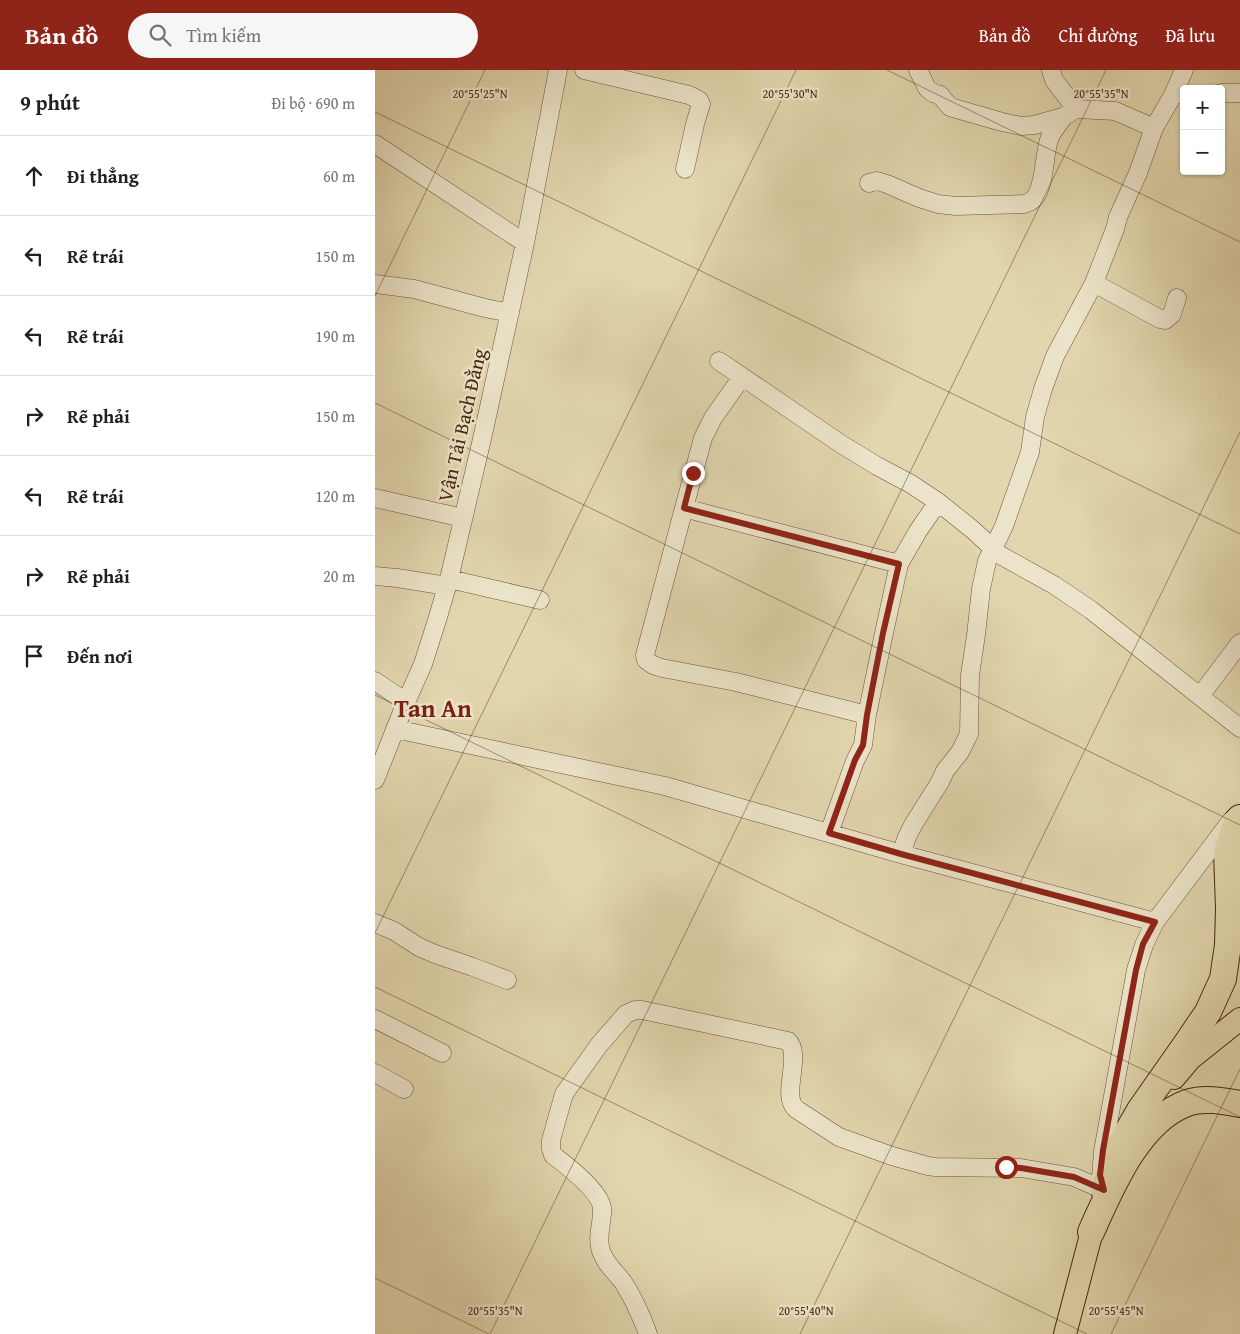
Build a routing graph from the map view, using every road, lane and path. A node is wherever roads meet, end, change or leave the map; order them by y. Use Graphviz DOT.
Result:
graph roads {
  1 [pos="558,70"];
  2 [pos="584,70"];
  3 [pos="918,70"];
  4 [pos="1051,70"];
  5 [pos="1184,70"];
  6 [pos="1240,93"];
  7 [pos="1179,94"];
  8 [pos="1225,94"];
  9 [pos="1070,113"];
  10 [pos="1154,128"];
  11 [pos="375,144"];
  12 [pos="685,169"];
  13 [pos="869,183"];
  14 [pos="525,243"];
  15 [pos="1094,283"];
  16 [pos="375,284"];
  17 [pos="1177,298"];
  18 [pos="510,313"];
  19 [pos="719,360"];
  20 [pos="742,376"];
  21 [pos="375,498"];
  22 [pos="938,502"];
  23 [pos="684,508"];
  24 [pos="463,518"];
  25 [pos="993,550"];
  26 [pos="899,564"];
  27 [pos="375,576"];
  28 [pos="448,582"];
  29 [pos="540,600"];
  30 [pos="1240,643"];
  31 [pos="375,681"];
  32 [pos="1200,696"];
  33 [pos="406,702"];
  34 [pos="867,715"];
  35 [pos="1240,728"];
  36 [pos="395,729"];
  37 [pos="382,745"];
  38 [pos="375,780"];
  39 [pos="1240,810"];
  40 [pos="1240,818"];
  41 [pos="829,833"];
  42 [pos="1240,843"];
  43 [pos="901,854"];
  44 [pos="1240,887"];
  45 [pos="1155,922"];
  46 [pos="375,923"];
  47 [pos="507,980"];
  48 [pos="1240,1019"];
  49 [pos="375,1020"];
  50 [pos="442,1053"];
  51 [pos="375,1073"];
  52 [pos="404,1089"];
  53 [pos="1240,1104"];
  54 [pos="1104,1190"];
  55 [pos="1091,1232"];
  56 [pos="648,1334"];
  57 [pos="1065,1334"];
  1 -- 14 [label="street, Vận Tải Bạch Đằng"];
  2 -- 12 [label="street"];
  3 -- 9 [label="street"];
  4 -- 9 [label="street"];
  5 -- 7 [label="street"];
  6 -- 8 [label="street"];
  7 -- 10 [label="street"];
  9 -- 10 [label="street"];
  9 -- 13 [label="street"];
  10 -- 15 [label="street"];
  11 -- 14 [label="street"];
  14 -- 18 [label="street, Vận Tải Bạch Đằng"];
  15 -- 17 [label="street"];
  15 -- 25 [label="street"];
  16 -- 18 [label="street"];
  18 -- 24 [label="street, Vận Tải Bạch Đằng"];
  19 -- 20 [label="street"];
  20 -- 22 [label="street"];
  20 -- 23 [label="street"];
  21 -- 24 [label="street"];
  22 -- 25 [label="street"];
  22 -- 26 [label="street"];
  23 -- 26 [label="street"];
  23 -- 34 [label="street"];
  24 -- 28 [label="street, Vận Tải Bạch Đằng"];
  25 -- 32 [label="street"];
  25 -- 43 [label="street"];
  26 -- 34 [label="street"];
  27 -- 28 [label="street"];
  28 -- 29 [label="street"];
  28 -- 33 [label="street, Vận Tải Bạch Đằng"];
  30 -- 32 [label="street"];
  31 -- 33 [label="street"];
  32 -- 35 [label="street"];
  33 -- 36 [label="street, Vận Tải Bạch Đằng"];
  34 -- 41 [label="street"];
  36 -- 37 [label="street, Vận Tải Bạch Đằng"];
  36 -- 41 [label="street"];
  37 -- 38 [label="street, Vận Tải Bạch Đằng"];
  39 -- 45 [label="street"];
  40 -- 54 [label="highway"];
  41 -- 43 [label="street"];
  42 -- 44 [label="highway"];
  43 -- 45 [label="street"];
  45 -- 54 [label="street"];
  46 -- 47 [label="street"];
  48 -- 54 [label="main road"];
  49 -- 50 [label="street"];
  51 -- 52 [label="street"];
  53 -- 55 [label="highway"];
  54 -- 55 [label="main road"];
  54 -- 56 [label="street"];
  55 -- 57 [label="main road"];
}
